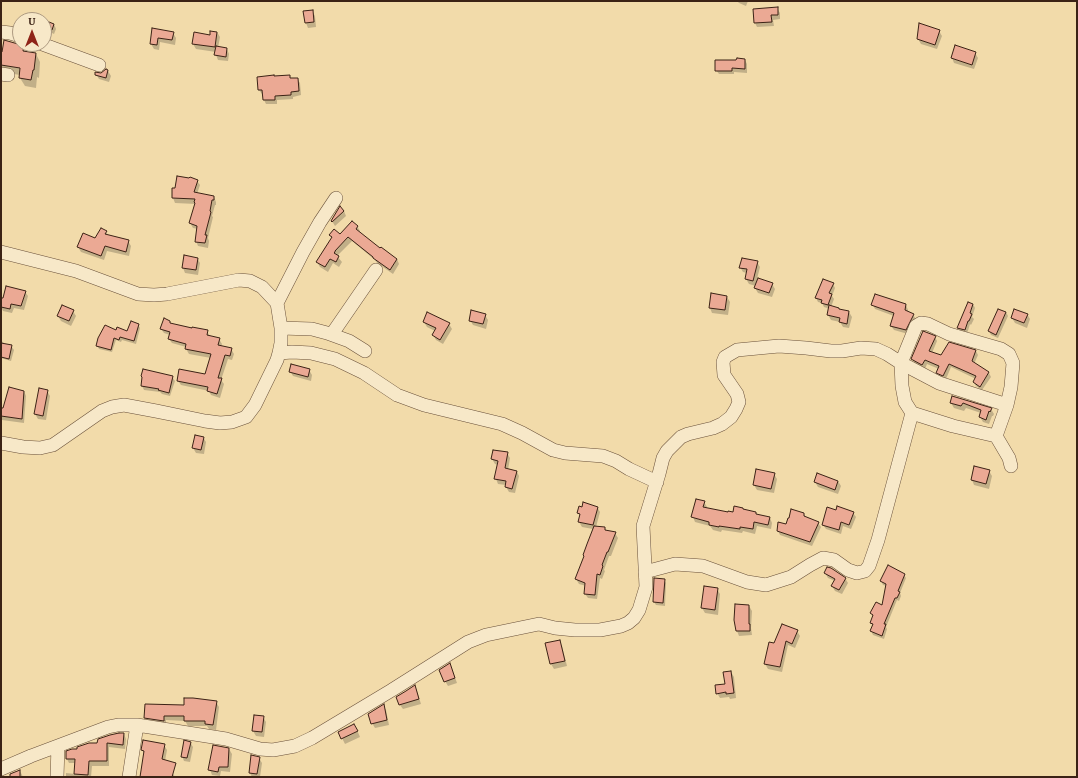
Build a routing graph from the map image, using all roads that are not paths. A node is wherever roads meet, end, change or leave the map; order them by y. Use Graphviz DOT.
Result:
graph roads {
  1 [pos="1,32"];
  2 [pos="12,34"];
  3 [pos="52,48"];
  4 [pos="99,65"];
  5 [pos="336,198"];
  6 [pos="1,252"];
  7 [pos="376,270"];
  8 [pos="277,303"];
  9 [pos="332,334"];
  10 [pos="281,339"];
  11 [pos="365,351"];
  12 [pos="901,363"];
  13 [pos="1007,405"];
  14 [pos="912,413"];
  15 [pos="996,436"];
  16 [pos="1,443"];
  17 [pos="1011,466"];
  18 [pos="658,478"];
  19 [pos="645,572"];
  20 [pos="137,725"];
  21 [pos="58,746"];
  22 [pos="1,769"];
  23 [pos="57,777"];
  24 [pos="129,777"];
  1 -- 2 [label="street"];
  3 -- 4 [label="street"];
  5 -- 8 [label="street"];
  6 -- 8 [label="street"];
  7 -- 9 [label="street"];
  8 -- 10 [label="street"];
  9 -- 10 [label="street"];
  9 -- 11 [label="street"];
  10 -- 16 [label="street"];
  10 -- 18 [label="street"];
  12 -- 13 [label="street"];
  12 -- 13 [label="street"];
  12 -- 14 [label="street"];
  12 -- 18 [label="street"];
  13 -- 15 [label="street"];
  14 -- 15 [label="street"];
  14 -- 19 [label="street"];
  15 -- 17 [label="street"];
  18 -- 19 [label="street"];
  19 -- 20 [label="street"];
  20 -- 21 [label="street"];
  20 -- 24 [label="street"];
  21 -- 22 [label="street"];
  21 -- 23 [label="street"];
}
